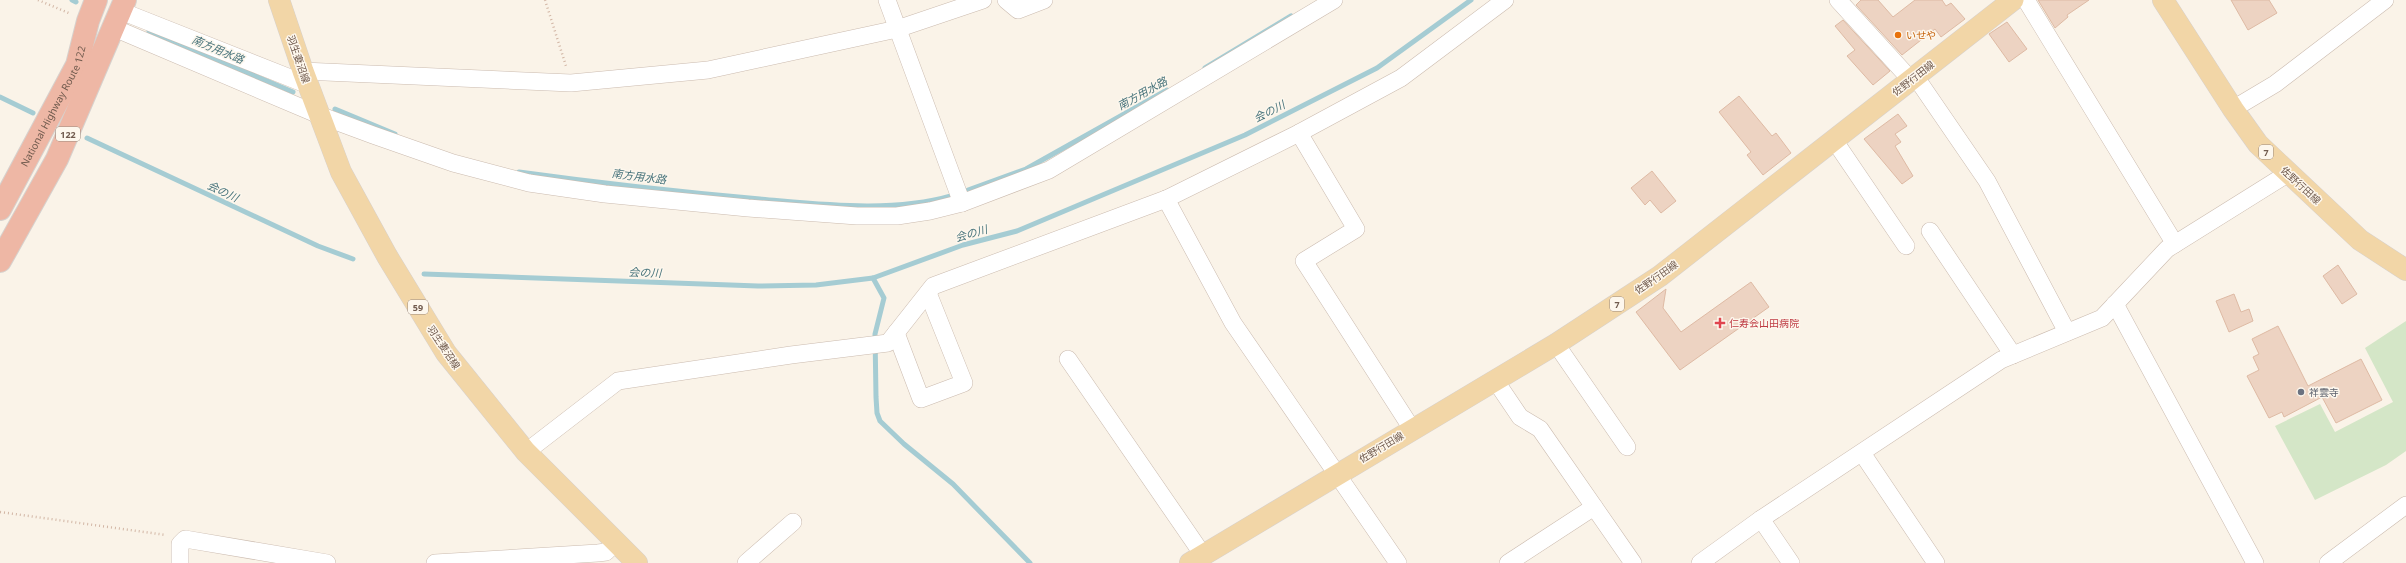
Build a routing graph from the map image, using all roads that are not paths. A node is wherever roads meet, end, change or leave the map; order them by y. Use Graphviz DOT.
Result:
graph roads {
  1 [pos="96,0"];
  2 [pos="279,0"];
  3 [pos="887,0"];
  4 [pos="983,0"];
  5 [pos="1006,0"];
  6 [pos="1044,0"];
  7 [pos="1334,0"];
  8 [pos="1505,0"];
  9 [pos="1838,0"];
  10 [pos="2013,0"];
  11 [pos="2026,0"];
  12 [pos="2163,0"];
  13 [pos="2385,0"];
  14 [pos="120,13"];
  15 [pos="897,29"];
  16 [pos="305,78"];
  17 [pos="1913,78"];
  18 [pos="2233,109"];
  19 [pos="319,115"];
  20 [pos="1299,133"];
  21 [pos="1834,140"];
  22 [pos="2287,174"];
  23 [pos="1166,200"];
  24 [pos="962,203"];
  25 [pos="0,209"];
  26 [pos="1930,231"];
  27 [pos="2175,244"];
  28 [pos="1906,246"];
  29 [pos="0,261"];
  30 [pos="2406,270"];
  31 [pos="928,293"];
  32 [pos="2115,304"];
  33 [pos="2067,332"];
  34 [pos="896,333"];
  35 [pos="1556,344"];
  36 [pos="2013,355"];
  37 [pos="1068,359"];
  38 [pos="1495,380"];
  39 [pos="1412,429"];
  40 [pos="1628,447"];
  41 [pos="526,452"];
  42 [pos="1862,453"];
  43 [pos="1338,473"];
  44 [pos="2406,505"];
  45 [pos="1594,507"];
  46 [pos="1761,519"];
  47 [pos="793,522"];
  48 [pos="616,542"];
  49 [pos="1197,559"];
  50 [pos="180,563"];
  51 [pos="327,563"];
  52 [pos="435,563"];
  53 [pos="637,563"];
  54 [pos="746,563"];
  55 [pos="1398,563"];
  56 [pos="1508,563"];
  57 [pos="1633,563"];
  58 [pos="1700,563"];
  59 [pos="1791,563"];
  60 [pos="1936,563"];
  61 [pos="2255,563"];
  62 [pos="2328,563"];
  1 -- 25 [label="highway, National Highway Route 122 / 122"];
  2 -- 16 [label="main road, 羽生妻沼線 / 59"];
  3 -- 15 [label="street"];
  4 -- 15 [label="street"];
  5 -- 6 [label="street"];
  7 -- 24 [label="street"];
  8 -- 20 [label="street"];
  9 -- 17 [label="street"];
  10 -- 17 [label="main road, 佐野行田線 / 7"];
  11 -- 27 [label="street"];
  12 -- 18 [label="main road, 佐野行田線 / 7"];
  13 -- 18 [label="street"];
  14 -- 16 [label="street"];
  14 -- 19 [label="street"];
  14 -- 29 [label="highway, 122"];
  15 -- 16 [label="street"];
  15 -- 24 [label="street"];
  16 -- 19 [label="main road, 羽生妻沼線 / 59"];
  17 -- 21 [label="main road, 佐野行田線 / 7"];
  17 -- 33 [label="street"];
  18 -- 22 [label="main road, 佐野行田線 / 7"];
  19 -- 24 [label="street"];
  19 -- 41 [label="main road, 羽生妻沼線 / 59"];
  20 -- 23 [label="street"];
  20 -- 39 [label="street"];
  21 -- 28 [label="street"];
  21 -- 35 [label="main road, 佐野行田線 / 7"];
  22 -- 27 [label="street"];
  22 -- 30 [label="main road, 佐野行田線 / 7"];
  23 -- 31 [label="street"];
  23 -- 43 [label="street"];
  26 -- 36 [label="street"];
  27 -- 32 [label="street"];
  31 -- 34 [label="street"];
  31 -- 34 [label="street"];
  32 -- 33 [label="street"];
  32 -- 61 [label="street"];
  33 -- 36 [label="street"];
  34 -- 41 [label="street"];
  35 -- 38 [label="main road, 佐野行田線 / 7"];
  35 -- 40 [label="street"];
  36 -- 42 [label="street"];
  37 -- 49 [label="street"];
  38 -- 39 [label="main road, 佐野行田線 / 7"];
  38 -- 45 [label="street"];
  39 -- 43 [label="main road, 佐野行田線 / 7"];
  41 -- 48 [label="main road, 羽生妻沼線 / 59"];
  42 -- 46 [label="street"];
  42 -- 60 [label="street"];
  43 -- 49 [label="main road, 佐野行田線 / 7"];
  43 -- 55 [label="street"];
  44 -- 62 [label="street"];
  45 -- 56 [label="street"];
  45 -- 57 [label="street"];
  46 -- 58 [label="street"];
  46 -- 59 [label="street"];
  47 -- 54 [label="street"];
  48 -- 52 [label="street"];
  48 -- 53 [label="main road, 羽生妻沼線 / 59"];
  50 -- 51 [label="street"];
}
